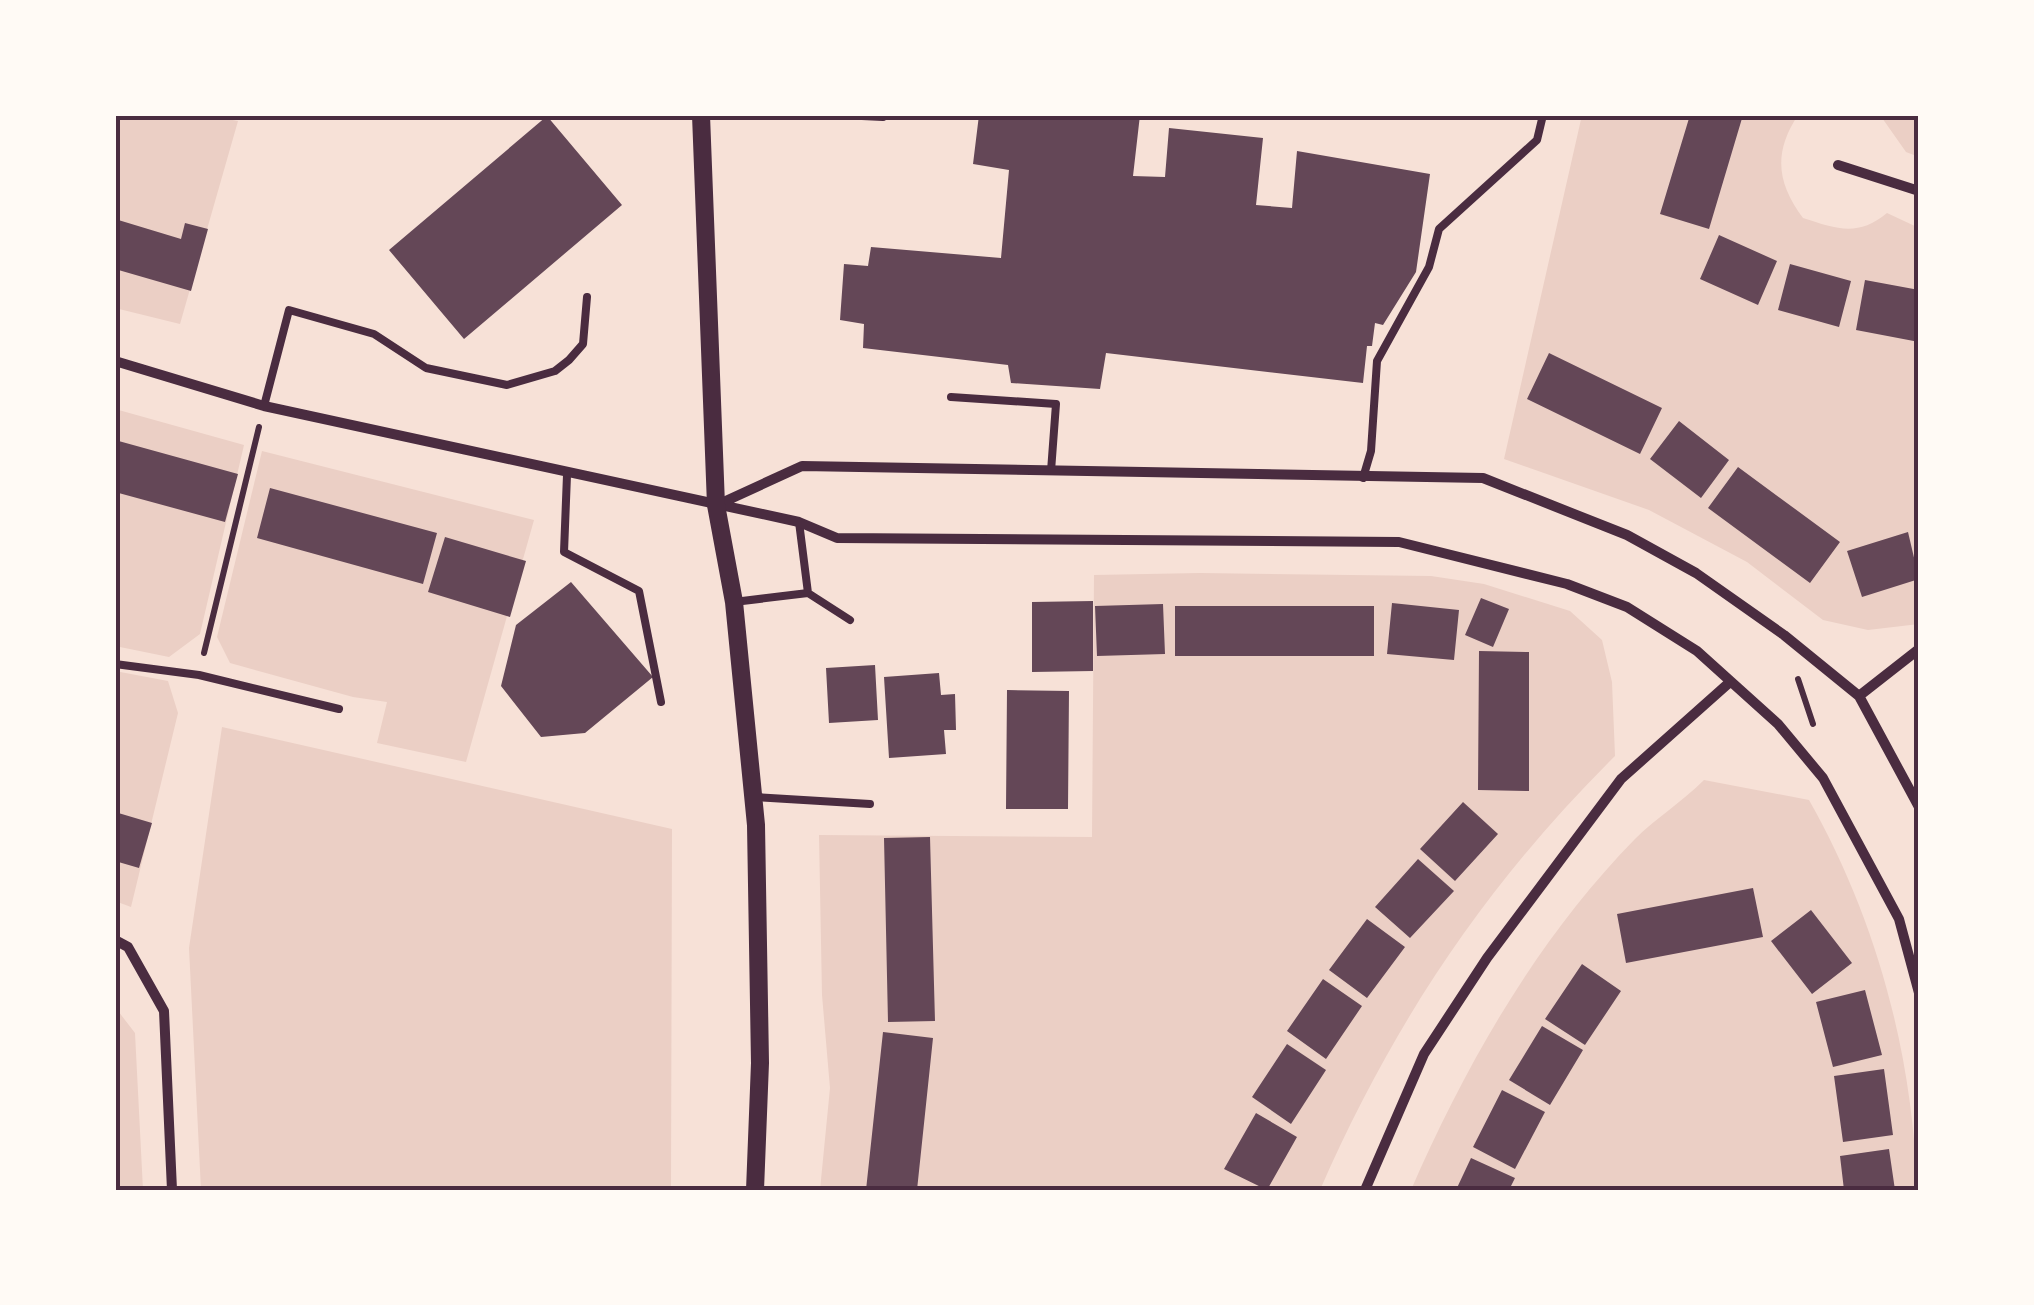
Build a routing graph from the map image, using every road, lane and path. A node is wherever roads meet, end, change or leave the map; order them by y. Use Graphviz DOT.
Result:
graph roads {
  1 [pos="701,115"];
  2 [pos="841,115"];
  3 [pos="1543,115"];
  4 [pos="883,116"];
  5 [pos="1838,165"];
  6 [pos="1919,191"];
  7 [pos="587,297"];
  8 [pos="115,361"];
  9 [pos="951,397"];
  10 [pos="264,406"];
  11 [pos="1051,471"];
  12 [pos="567,475"];
  13 [pos="1363,478"];
  14 [pos="716,505"];
  15 [pos="799,522"];
  16 [pos="808,592"];
  17 [pos="734,602"];
  18 [pos="850,620"];
  19 [pos="1784,635"];
  20 [pos="1919,649"];
  21 [pos="115,664"];
  22 [pos="199,675"];
  23 [pos="1730,682"];
  24 [pos="1858,696"];
  25 [pos="661,702"];
  26 [pos="339,710"];
  27 [pos="1823,778"];
  28 [pos="750,796"];
  29 [pos="870,804"];
  30 [pos="1919,807"];
  31 [pos="115,940"];
  32 [pos="1919,993"];
  33 [pos="172,1190"];
  34 [pos="755,1190"];
  35 [pos="1365,1190"];
  1 -- 14 [label="street"];
  2 -- 4 [label="lane"];
  3 -- 13 [label="lane"];
  5 -- 6 [label="street"];
  7 -- 10 [label="lane"];
  8 -- 10 [label="street"];
  9 -- 11 [label="lane"];
  10 -- 12 [label="street"];
  10 -- 22 [label="path"];
  11 -- 13 [label="street"];
  11 -- 14 [label="street"];
  12 -- 14 [label="street"];
  12 -- 25 [label="lane"];
  13 -- 19 [label="street"];
  14 -- 15 [label="street"];
  14 -- 17 [label="street"];
  15 -- 16 [label="lane"];
  15 -- 23 [label="street"];
  16 -- 17 [label="lane"];
  16 -- 18 [label="lane"];
  17 -- 28 [label="street"];
  19 -- 24 [label="street"];
  19 -- 27 [label="path"];
  20 -- 24 [label="street"];
  21 -- 22 [label="lane"];
  22 -- 26 [label="lane"];
  23 -- 27 [label="street"];
  23 -- 35 [label="street"];
  24 -- 30 [label="street"];
  27 -- 32 [label="street"];
  28 -- 29 [label="lane"];
  28 -- 34 [label="street"];
  31 -- 33 [label="street"];
}
